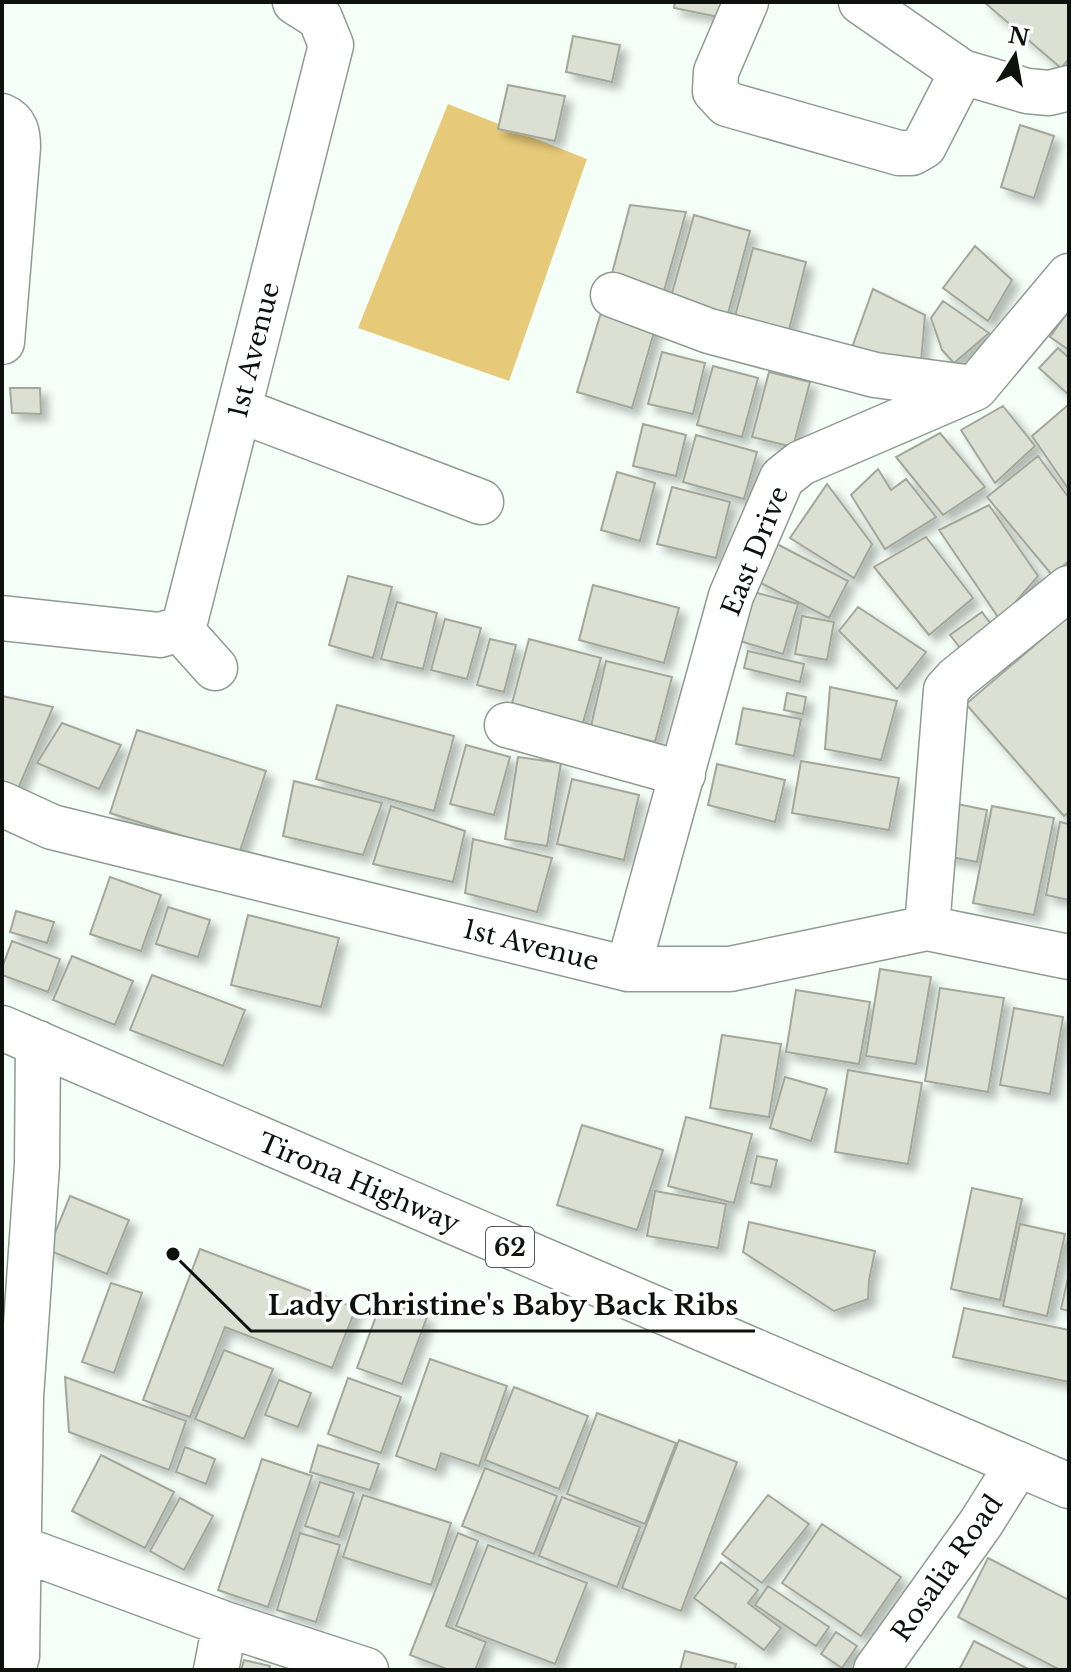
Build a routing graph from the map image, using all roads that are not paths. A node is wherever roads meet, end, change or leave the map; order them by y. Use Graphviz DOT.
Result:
graph roads {
  1 [pos="295,2"];
  2 [pos="746,2"];
  3 [pos="861,2"];
  4 [pos="962,72"];
  5 [pos="1069,88"];
  6 [pos="2,116"];
  7 [pos="1069,276"];
  8 [pos="613,295"];
  9 [pos="2,342"];
  10 [pos="975,388"];
  11 [pos="239,410"];
  12 [pos="481,502"];
  13 [pos="1069,588"];
  14 [pos="2,618"];
  15 [pos="180,629"];
  16 [pos="215,668"];
  17 [pos="507,725"];
  18 [pos="683,774"];
  19 [pos="2,804"];
  20 [pos="927,928"];
  21 [pos="1069,957"];
  22 [pos="628,969"];
  23 [pos="20,1036"];
  24 [pos="1018,1464"];
  25 [pos="1069,1486"];
  26 [pos="17,1547"];
  27 [pos="225,1624"];
  28 [pos="13,1670"];
  29 [pos="216,1670"];
  30 [pos="366,1670"];
  31 [pos="876,1670"];
  1 -- 11 [label="street, 1st Avenue"];
  2 -- 4 [label="street"];
  3 -- 4 [label="street"];
  4 -- 5 [label="street"];
  6 -- 9 [label="street"];
  7 -- 10 [label="street, East Drive"];
  8 -- 10 [label="street"];
  10 -- 18 [label="street, East Drive"];
  11 -- 12 [label="street"];
  11 -- 15 [label="street, 1st Avenue"];
  13 -- 20 [label="street"];
  14 -- 15 [label="street"];
  15 -- 16 [label="street"];
  17 -- 18 [label="street"];
  18 -- 22 [label="street, East Drive"];
  19 -- 22 [label="street, 1st Avenue"];
  20 -- 21 [label="street, 1st Avenue"];
  20 -- 22 [label="street, 1st Avenue"];
  23 -- 24 [label="street, Tirona Highway / 62"];
  23 -- 26 [label="street"];
  24 -- 25 [label="street, Tirona Highway / 62"];
  24 -- 31 [label="street, Rosalia Road"];
  26 -- 27 [label="street"];
  26 -- 28 [label="street"];
  27 -- 29 [label="street"];
  27 -- 30 [label="street"];
}
